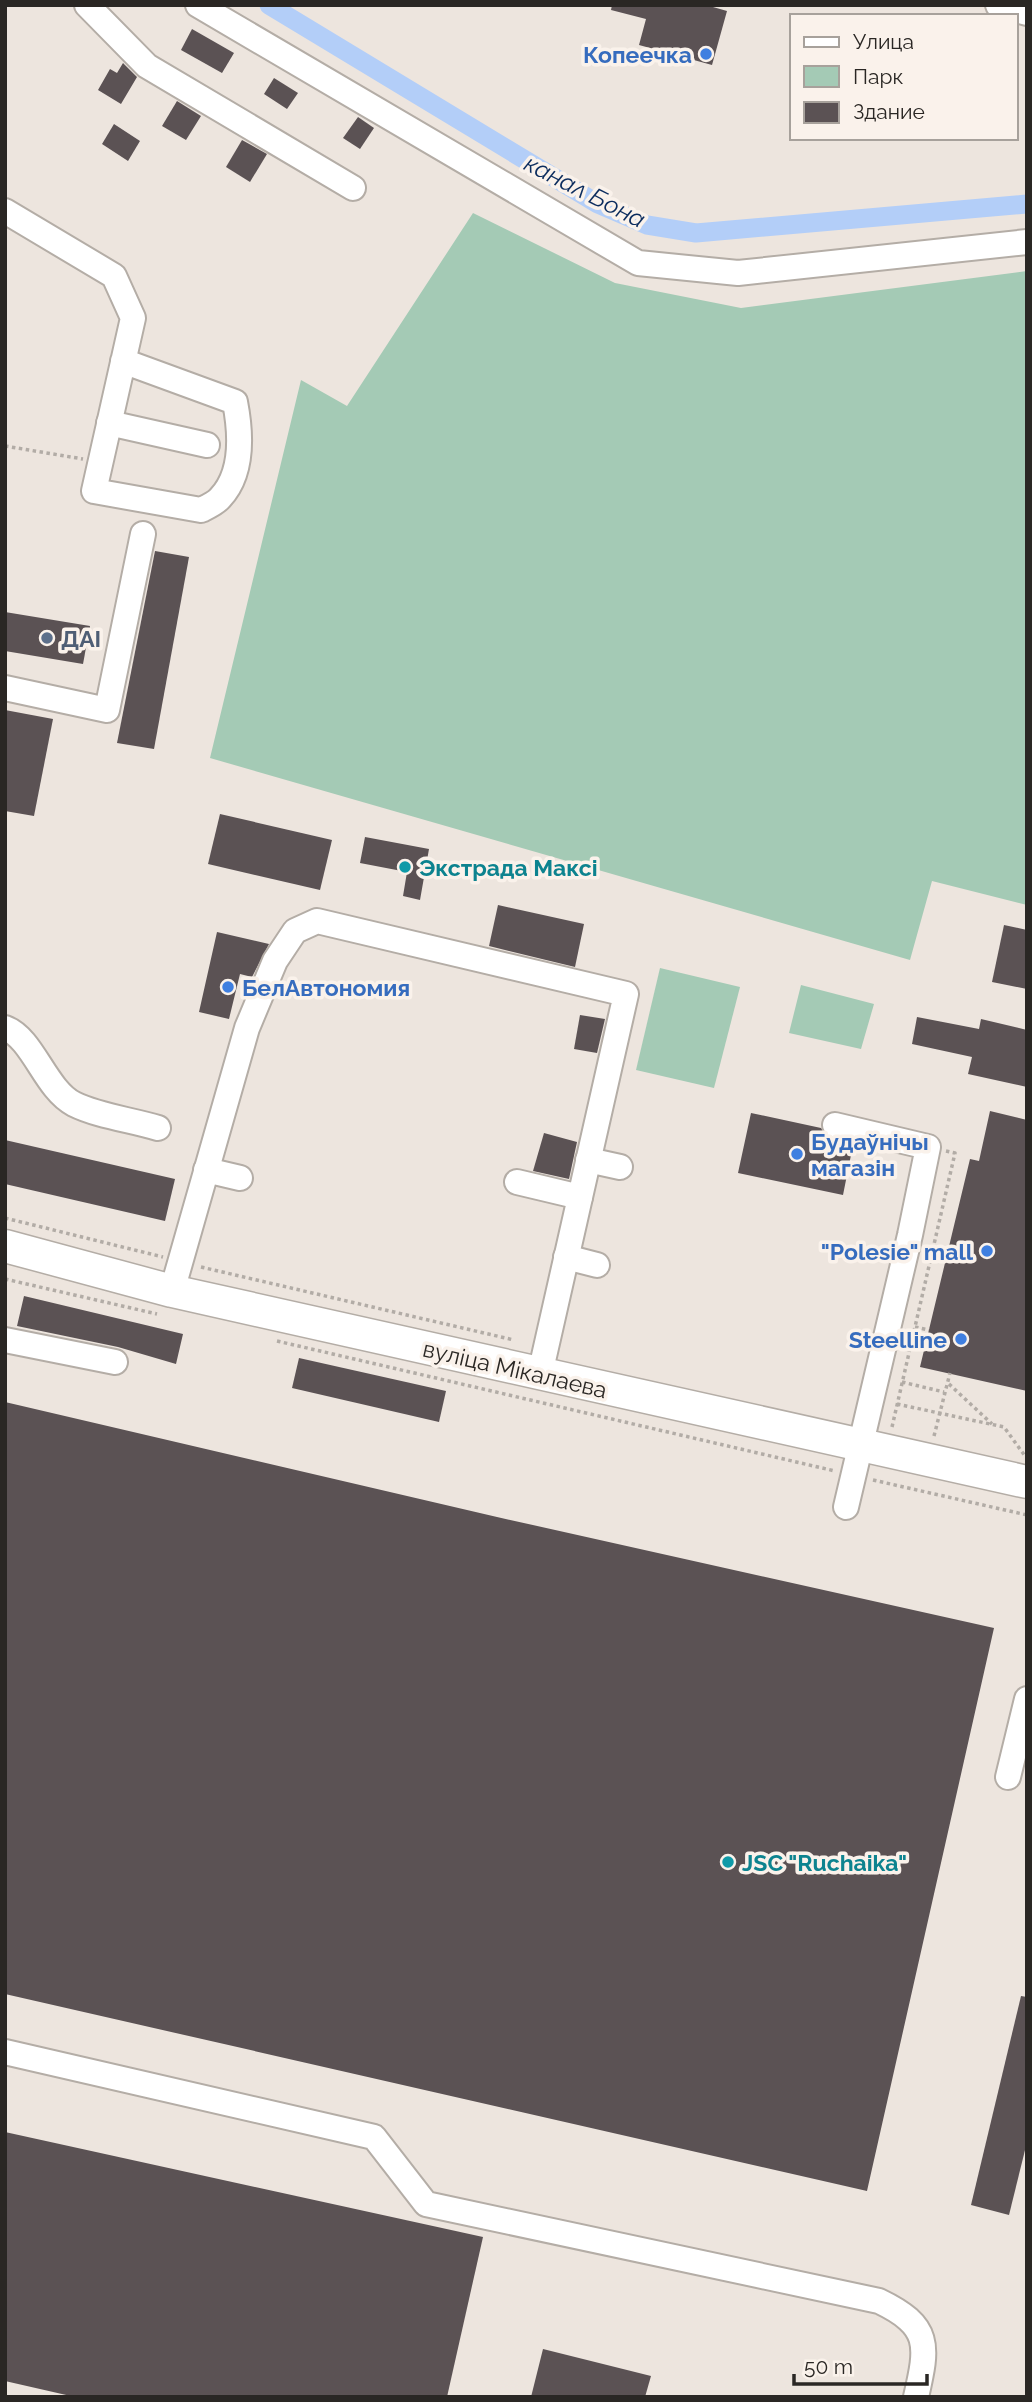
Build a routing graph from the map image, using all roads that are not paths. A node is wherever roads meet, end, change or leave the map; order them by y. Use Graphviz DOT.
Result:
graph roads {
  1 [pos="87,5"];
  2 [pos="198,5"];
  3 [pos="998,5"];
  4 [pos="1027,13"];
  5 [pos="354,188"];
  6 [pos="5,211"];
  7 [pos="1027,242"];
  8 [pos="123,361"];
  9 [pos="109,423"];
  10 [pos="207,445"];
  11 [pos="143,534"];
  12 [pos="5,688"];
  13 [pos="5,1028"];
  14 [pos="835,1125"];
  15 [pos="158,1128"];
  16 [pos="588,1160"];
  17 [pos="620,1167"];
  18 [pos="206,1170"];
  19 [pos="240,1178"];
  20 [pos="517,1182"];
  21 [pos="580,1198"];
  22 [pos="5,1246"];
  23 [pos="566,1257"];
  24 [pos="597,1265"];
  25 [pos="171,1289"];
  26 [pos="5,1340"];
  27 [pos="543,1361"];
  28 [pos="115,1362"];
  29 [pos="857,1461"];
  30 [pos="1020,1468"];
  31 [pos="846,1507"];
  32 [pos="1027,1699"];
  33 [pos="1008,1777"];
  34 [pos="5,2052"];
  35 [pos="916,2397"];
  1 -- 5 [label="lane"];
  2 -- 7 [label="lane"];
  3 -- 4 [label="lane"];
  6 -- 8 [label="lane"];
  8 -- 9 [label="lane"];
  8 -- 9 [label="lane"];
  9 -- 10 [label="lane"];
  11 -- 12 [label="lane"];
  13 -- 15 [label="lane"];
  14 -- 29 [label="lane"];
  16 -- 17 [label="lane"];
  16 -- 18 [label="lane"];
  16 -- 21 [label="lane"];
  18 -- 19 [label="lane"];
  18 -- 25 [label="lane"];
  20 -- 21 [label="lane"];
  21 -- 23 [label="lane"];
  22 -- 25 [label="main road, вуліца Мікалаева"];
  23 -- 24 [label="lane"];
  23 -- 27 [label="lane"];
  25 -- 27 [label="main road, вуліца Мікалаева"];
  26 -- 28 [label="lane"];
  27 -- 29 [label="main road, вуліца Мікалаева"];
  29 -- 30 [label="main road, вуліца Мікалаева"];
  29 -- 31 [label="lane"];
  32 -- 33 [label="lane"];
  34 -- 35 [label="lane"];
}
